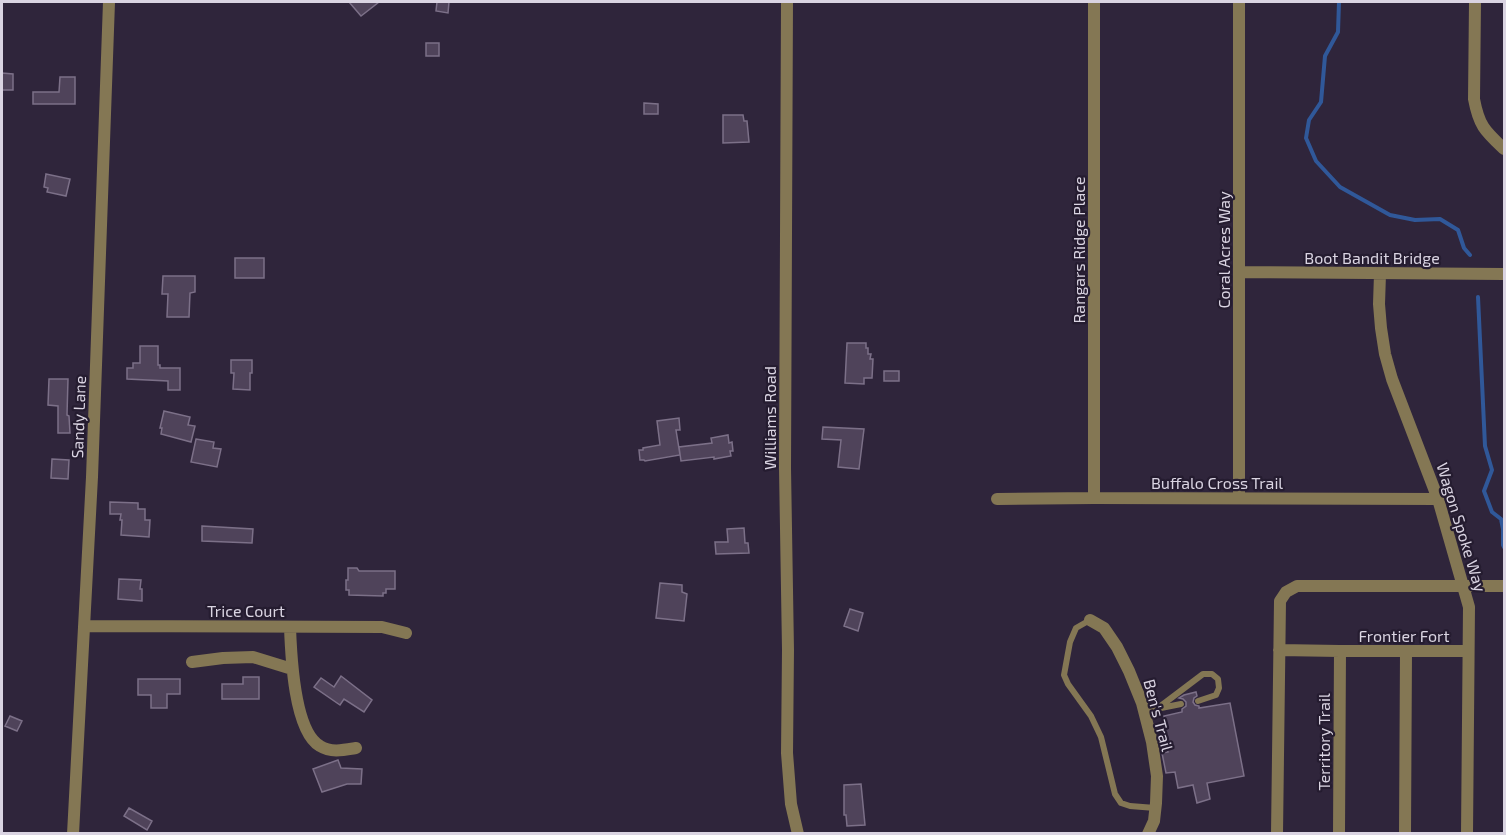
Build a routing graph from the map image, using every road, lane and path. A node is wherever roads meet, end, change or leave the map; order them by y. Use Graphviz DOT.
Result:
graph roads {
  1 [pos="109,2"];
  2 [pos="787,2"];
  3 [pos="1094,2"];
  4 [pos="1239,2"];
  5 [pos="1475,2"];
  6 [pos="1504,148"];
  7 [pos="1239,273"];
  8 [pos="1380,274"];
  9 [pos="1504,274"];
  10 [pos="1094,498"];
  11 [pos="1239,498"];
  12 [pos="997,499"];
  13 [pos="1438,499"];
  14 [pos="1463,586"];
  15 [pos="1504,586"];
  16 [pos="1090,620"];
  17 [pos="84,626"];
  18 [pos="290,627"];
  19 [pos="406,633"];
  20 [pos="1279,650"];
  21 [pos="1340,651"];
  22 [pos="1468,651"];
  23 [pos="1406,652"];
  24 [pos="192,662"];
  25 [pos="292,669"];
  26 [pos="1198,701"];
  27 [pos="1181,704"];
  28 [pos="1158,708"];
  29 [pos="1144,713"];
  30 [pos="356,748"];
  31 [pos="1155,808"];
  32 [pos="73,834"];
  33 [pos="798,834"];
  34 [pos="1148,834"];
  35 [pos="1277,834"];
  36 [pos="1339,834"];
  37 [pos="1405,834"];
  38 [pos="1467,834"];
  1 -- 17 [label="street, Sandy Lane"];
  2 -- 33 [label="street, Williams Road"];
  3 -- 10 [label="street, Rangars Ridge Place"];
  4 -- 7 [label="street, Coral Acres Way"];
  5 -- 6 [label="street"];
  7 -- 8 [label="street, Boot Bandit Bridge"];
  7 -- 11 [label="street, Coral Acres Way"];
  8 -- 9 [label="street, Boot Bandit Bridge"];
  8 -- 13 [label="street, Wagon Spoke Way"];
  10 -- 11 [label="street, Buffalo Cross Trail"];
  10 -- 12 [label="street, Buffalo Cross Trail"];
  11 -- 13 [label="street, Buffalo Cross Trail"];
  13 -- 14 [label="street, Wagon Spoke Way"];
  14 -- 15 [label="street"];
  14 -- 20 [label="street"];
  14 -- 22 [label="street, Wagon Spoke Way"];
  16 -- 29 [label="street, Ben's Trail"];
  16 -- 31 [label="lane"];
  17 -- 18 [label="street, Trice Court"];
  17 -- 32 [label="street, Sandy Lane"];
  18 -- 19 [label="street, Trice Court"];
  18 -- 25 [label="street"];
  20 -- 21 [label="street, Frontier Fort"];
  20 -- 35 [label="street"];
  21 -- 23 [label="street, Frontier Fort"];
  21 -- 36 [label="street, Territory Trail"];
  22 -- 23 [label="street, Frontier Fort"];
  22 -- 38 [label="street, Wagon Spoke Way"];
  23 -- 37 [label="street"];
  24 -- 25 [label="street"];
  25 -- 30 [label="street"];
  26 -- 28 [label="lane"];
  27 -- 28 [label="lane"];
  28 -- 29 [label="lane"];
  29 -- 31 [label="street, Ben's Trail"];
  31 -- 34 [label="street, Ben's Trail"];
}
